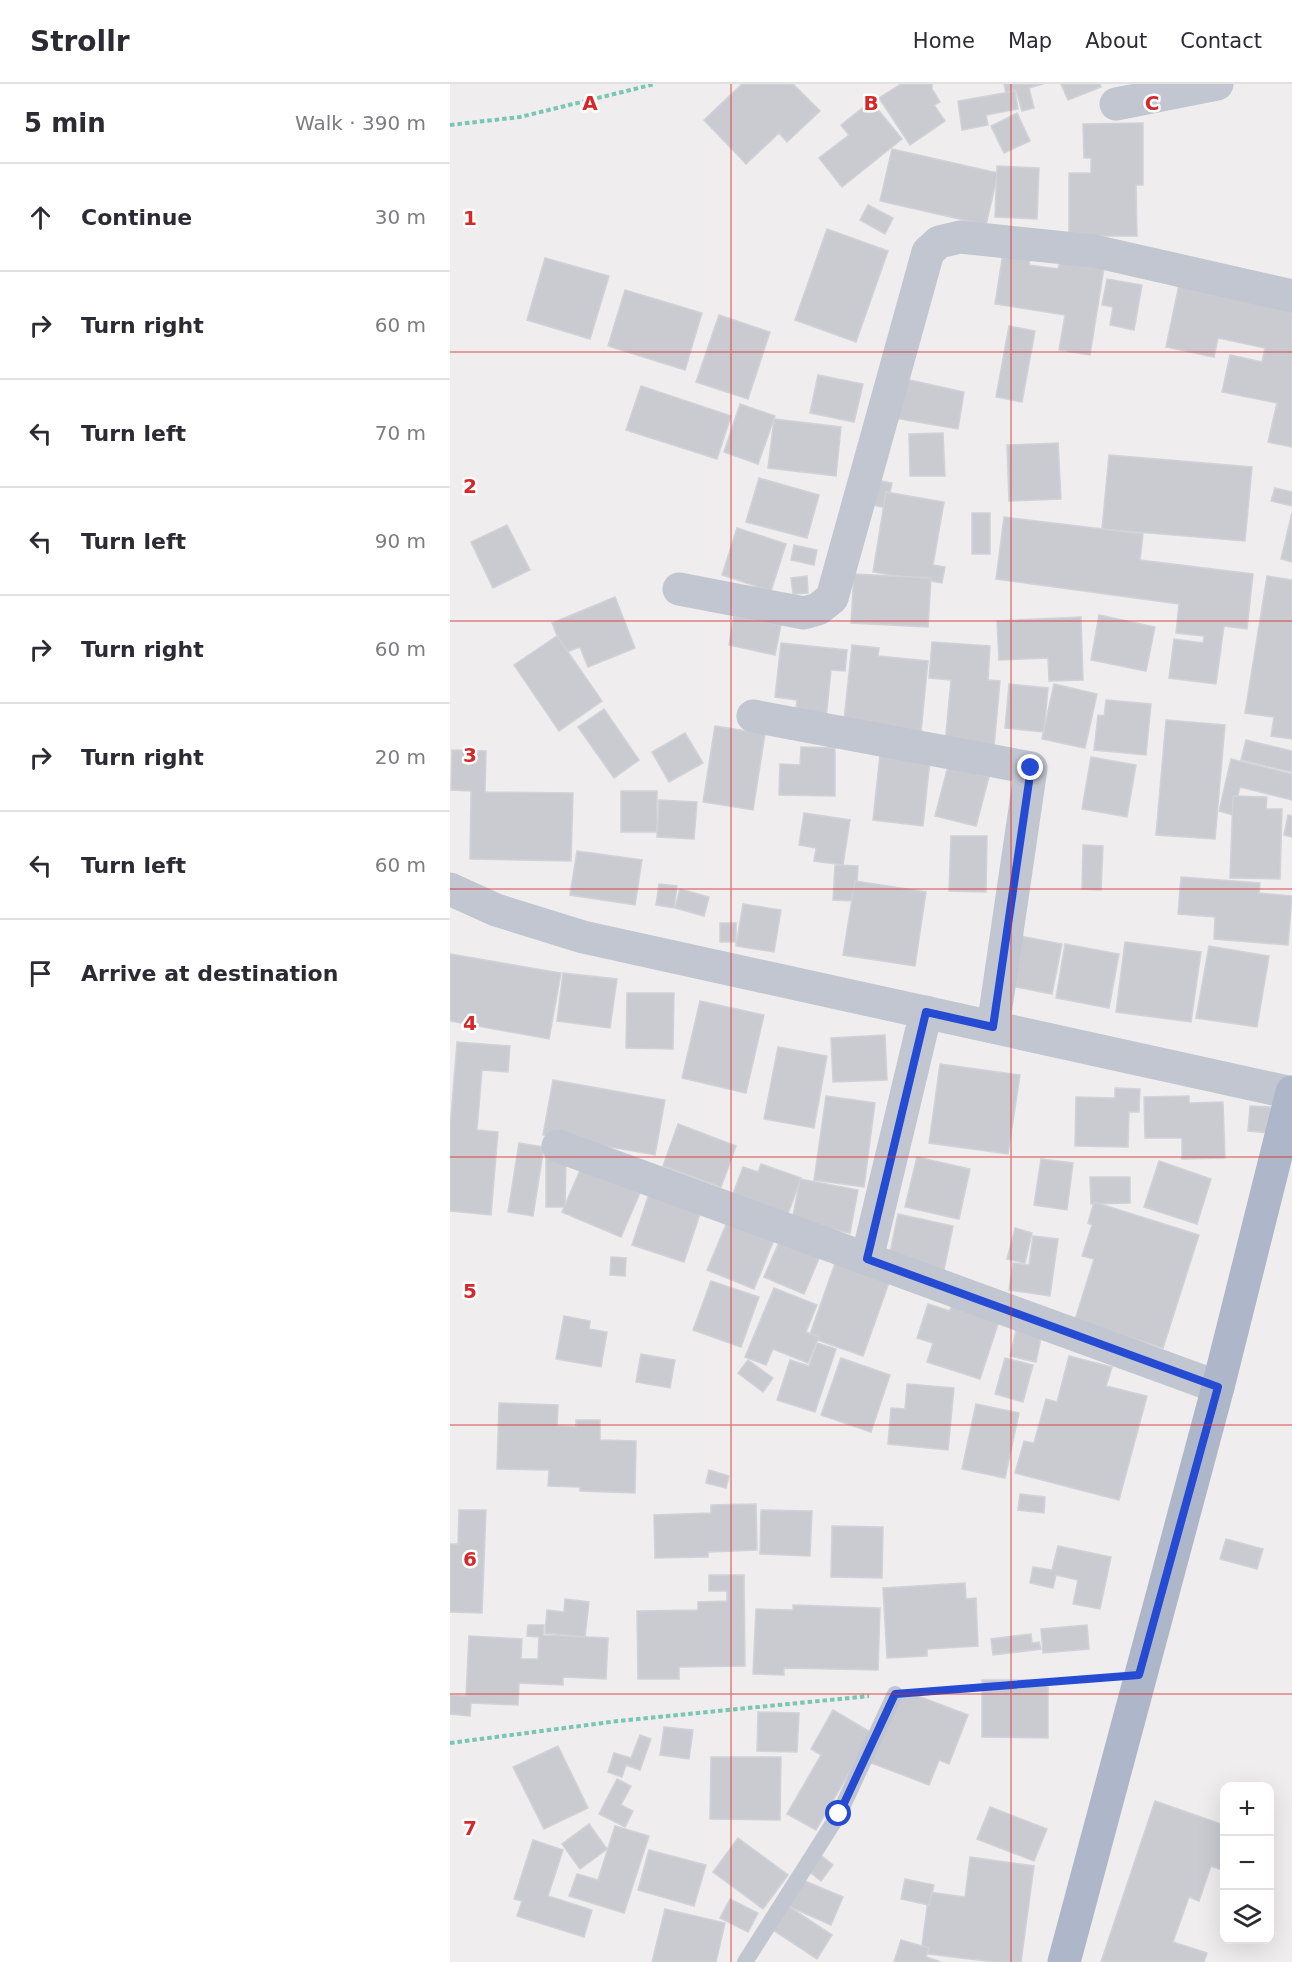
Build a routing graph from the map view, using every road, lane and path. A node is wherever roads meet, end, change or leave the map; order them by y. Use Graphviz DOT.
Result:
graph roads {
  1 [pos="655,84"];
  2 [pos="1217,84"];
  3 [pos="1116,104"];
  4 [pos="450,125"];
  5 [pos="1292,296"];
  6 [pos="680,589"];
  7 [pos="753,716"];
  8 [pos="450,889"];
  9 [pos="926,1012"];
  10 [pos="993,1027"];
  11 [pos="1292,1093"];
  12 [pos="558,1146"];
  13 [pos="867,1259"];
  14 [pos="1218,1387"];
  15 [pos="1139,1675"];
  16 [pos="895,1694"];
  17 [pos="450,1743"];
  18 [pos="745,1962"];
  19 [pos="1064,1962"];
  1 -- 4 [label="path"];
  2 -- 3 [label="street"];
  5 -- 6 [label="street"];
  7 -- 10 [label="street"];
  8 -- 9 [label="street"];
  9 -- 10 [label="street"];
  9 -- 13 [label="street"];
  10 -- 11 [label="street"];
  11 -- 14 [label="main road"];
  12 -- 13 [label="street"];
  13 -- 14 [label="street"];
  14 -- 15 [label="main road"];
  15 -- 16 [label="path"];
  15 -- 19 [label="main road"];
  16 -- 17 [label="path"];
  16 -- 18 [label="lane"];
}
